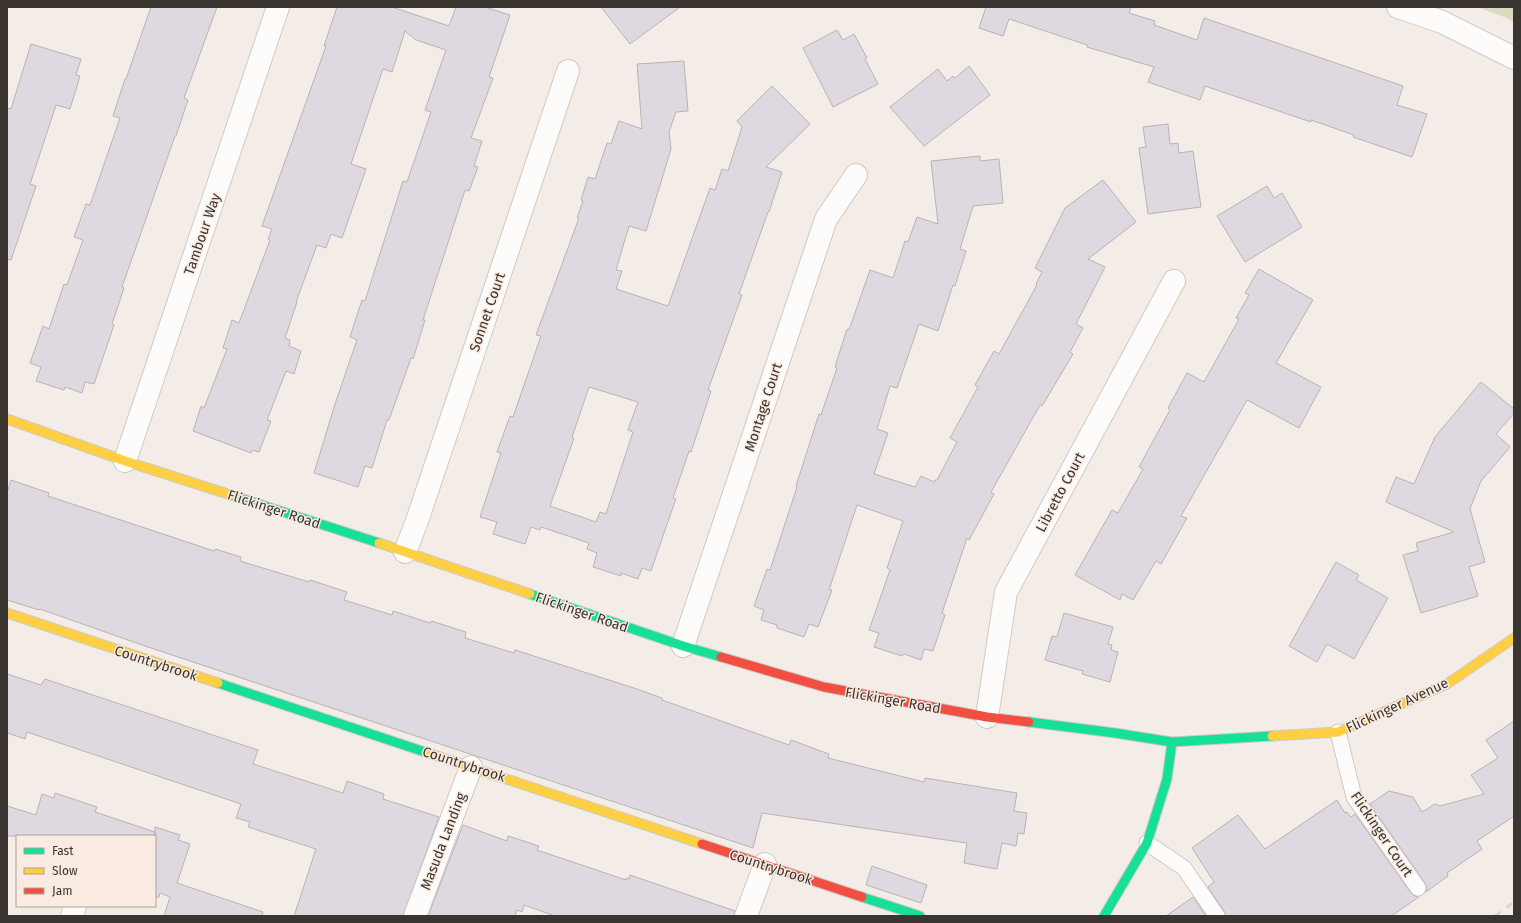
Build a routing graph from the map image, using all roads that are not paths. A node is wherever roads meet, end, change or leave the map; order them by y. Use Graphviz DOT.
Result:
graph roads {
  1 [pos="278,7"];
  2 [pos="1398,7"];
  3 [pos="1514,58"];
  4 [pos="568,71"];
  5 [pos="856,176"];
  6 [pos="1174,281"];
  7 [pos="7,419"];
  8 [pos="125,460"];
  9 [pos="405,552"];
  10 [pos="7,613"];
  11 [pos="1514,638"];
  12 [pos="683,646"];
  13 [pos="987,717"];
  14 [pos="1338,732"];
  15 [pos="1172,742"];
  16 [pos="471,767"];
  17 [pos="1147,843"];
  18 [pos="765,864"];
  19 [pos="1418,888"];
  20 [pos="415,916"];
  21 [pos="746,916"];
  22 [pos="920,916"];
  23 [pos="1104,916"];
  24 [pos="1217,916"];
  1 -- 8 [label="street, Tambour Way"];
  2 -- 3 [label="street"];
  4 -- 9 [label="street, Sonnet Court"];
  5 -- 12 [label="street, Montage Court"];
  6 -- 13 [label="street, Libretto Court"];
  7 -- 8 [label="street, Flickinger Road"];
  8 -- 9 [label="street, Flickinger Road"];
  9 -- 12 [label="street, Flickinger Road"];
  10 -- 16 [label="street, Countrybrook"];
  11 -- 14 [label="street, Flickinger Avenue"];
  12 -- 13 [label="street, Flickinger Road"];
  13 -- 15 [label="street, Flickinger Road"];
  14 -- 15 [label="street, Flickinger Avenue"];
  14 -- 19 [label="lane, Flickinger Court"];
  15 -- 17 [label="street"];
  16 -- 18 [label="street, Countrybrook"];
  16 -- 20 [label="street, Masuda Landing"];
  17 -- 23 [label="street"];
  17 -- 24 [label="lane"];
  18 -- 21 [label="street"];
  18 -- 22 [label="street, Countrybrook"];
}
